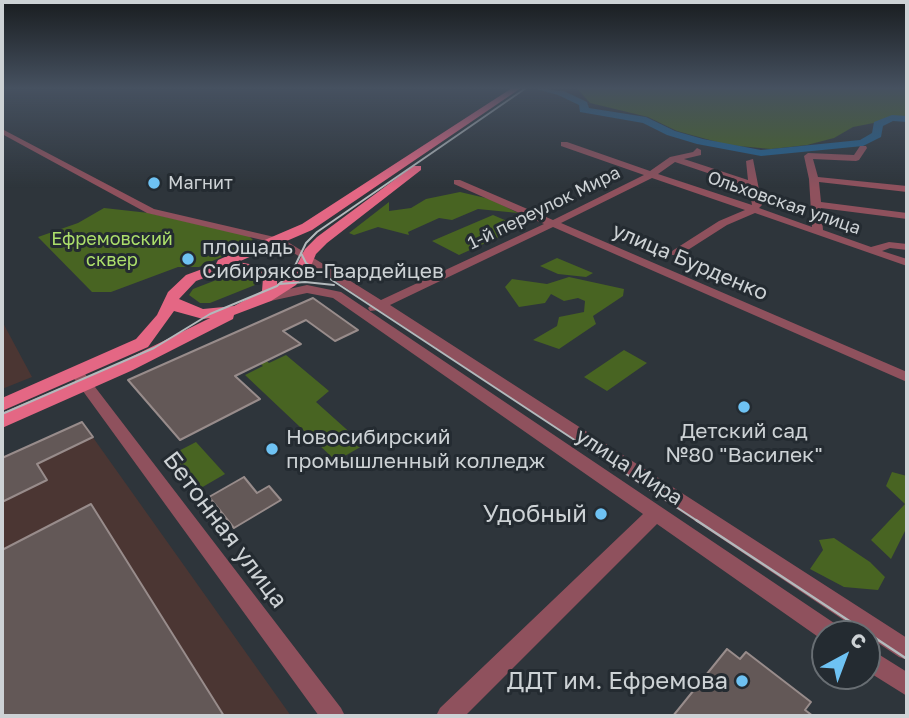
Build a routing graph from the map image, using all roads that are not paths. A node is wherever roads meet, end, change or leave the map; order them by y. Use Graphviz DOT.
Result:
graph roads {
  1 [pos="466,122"];
  2 [pos="484,122"];
  3 [pos="2,131"];
  4 [pos="564,144"];
  5 [pos="863,148"];
  6 [pos="697,150"];
  7 [pos="673,159"];
  8 [pos="750,161"];
  9 [pos="650,175"];
  10 [pos="814,179"];
  11 [pos="457,182"];
  12 [pos="754,185"];
  13 [pos="907,189"];
  14 [pos="816,204"];
  15 [pos="752,211"];
  16 [pos="907,216"];
  17 [pos="553,223"];
  18 [pos="818,233"];
  19 [pos="253,235"];
  20 [pos="279,241"];
  21 [pos="907,247"];
  22 [pos="870,251"];
  23 [pos="245,253"];
  24 [pos="677,253"];
  25 [pos="308,257"];
  26 [pos="907,263"];
  27 [pos="208,271"];
  28 [pos="261,300"];
  29 [pos="171,301"];
  30 [pos="381,305"];
  31 [pos="238,310"];
  32 [pos="363,313"];
  33 [pos="907,377"];
  34 [pos="82,379"];
  35 [pos="2,405"];
  36 [pos="2,421"];
  37 [pos="656,513"];
  38 [pos="812,620"];
  39 [pos="907,650"];
  40 [pos="881,667"];
  41 [pos="907,685"];
  42 [pos="333,716"];
  43 [pos="448,716"];
  1 -- 20 [label="main road"];
  2 -- 25 [label="main road"];
  3 -- 19 [label="street, улица Мира"];
  4 -- 9 [label="street, Ольховская улица"];
  5 -- 10 [label="street"];
  6 -- 7 [label="street, 1-й переулок Мира"];
  7 -- 9 [label="street, 1-й переулок Мира"];
  7 -- 12 [label="street"];
  8 -- 12 [label="street"];
  9 -- 15 [label="street, Ольховская улица"];
  9 -- 17 [label="street, 1-й переулок Мира"];
  10 -- 13 [label="street"];
  10 -- 14 [label="street"];
  11 -- 17 [label="street, улица Бурденко"];
  12 -- 15 [label="street"];
  14 -- 16 [label="street"];
  14 -- 18 [label="street"];
  15 -- 18 [label="street, Ольховская улица"];
  15 -- 24 [label="street"];
  17 -- 30 [label="street, 1-й переулок Мира"];
  17 -- 33 [label="street, улица Бурденко"];
  18 -- 22 [label="street, Ольховская улица"];
  19 -- 20 [label="street, улица Мира"];
  19 -- 23 [label="main road"];
  20 -- 23 [label="main road"];
  20 -- 25 [label="street, улица Мира"];
  21 -- 22 [label="street"];
  22 -- 26 [label="street, Ольховская улица"];
  23 -- 27 [label="main road"];
  25 -- 28 [label="main road"];
  25 -- 30 [label="street, улица Мира"];
  27 -- 28 [label="main road"];
  27 -- 29 [label="main road"];
  28 -- 31 [label="main road"];
  28 -- 32 [label="street"];
  29 -- 31 [label="main road"];
  29 -- 34 [label="main road"];
  30 -- 32 [label="street, 1-й переулок Мира"];
  30 -- 39 [label="street, улица Мира"];
  31 -- 34 [label="main road"];
  32 -- 37 [label="street, улица Мира"];
  34 -- 35 [label="main road"];
  34 -- 36 [label="main road"];
  34 -- 42 [label="street, Бетонная улица"];
  37 -- 38 [label="street, улица Мира"];
  37 -- 43 [label="street"];
  40 -- 41 [label="street"];
}
